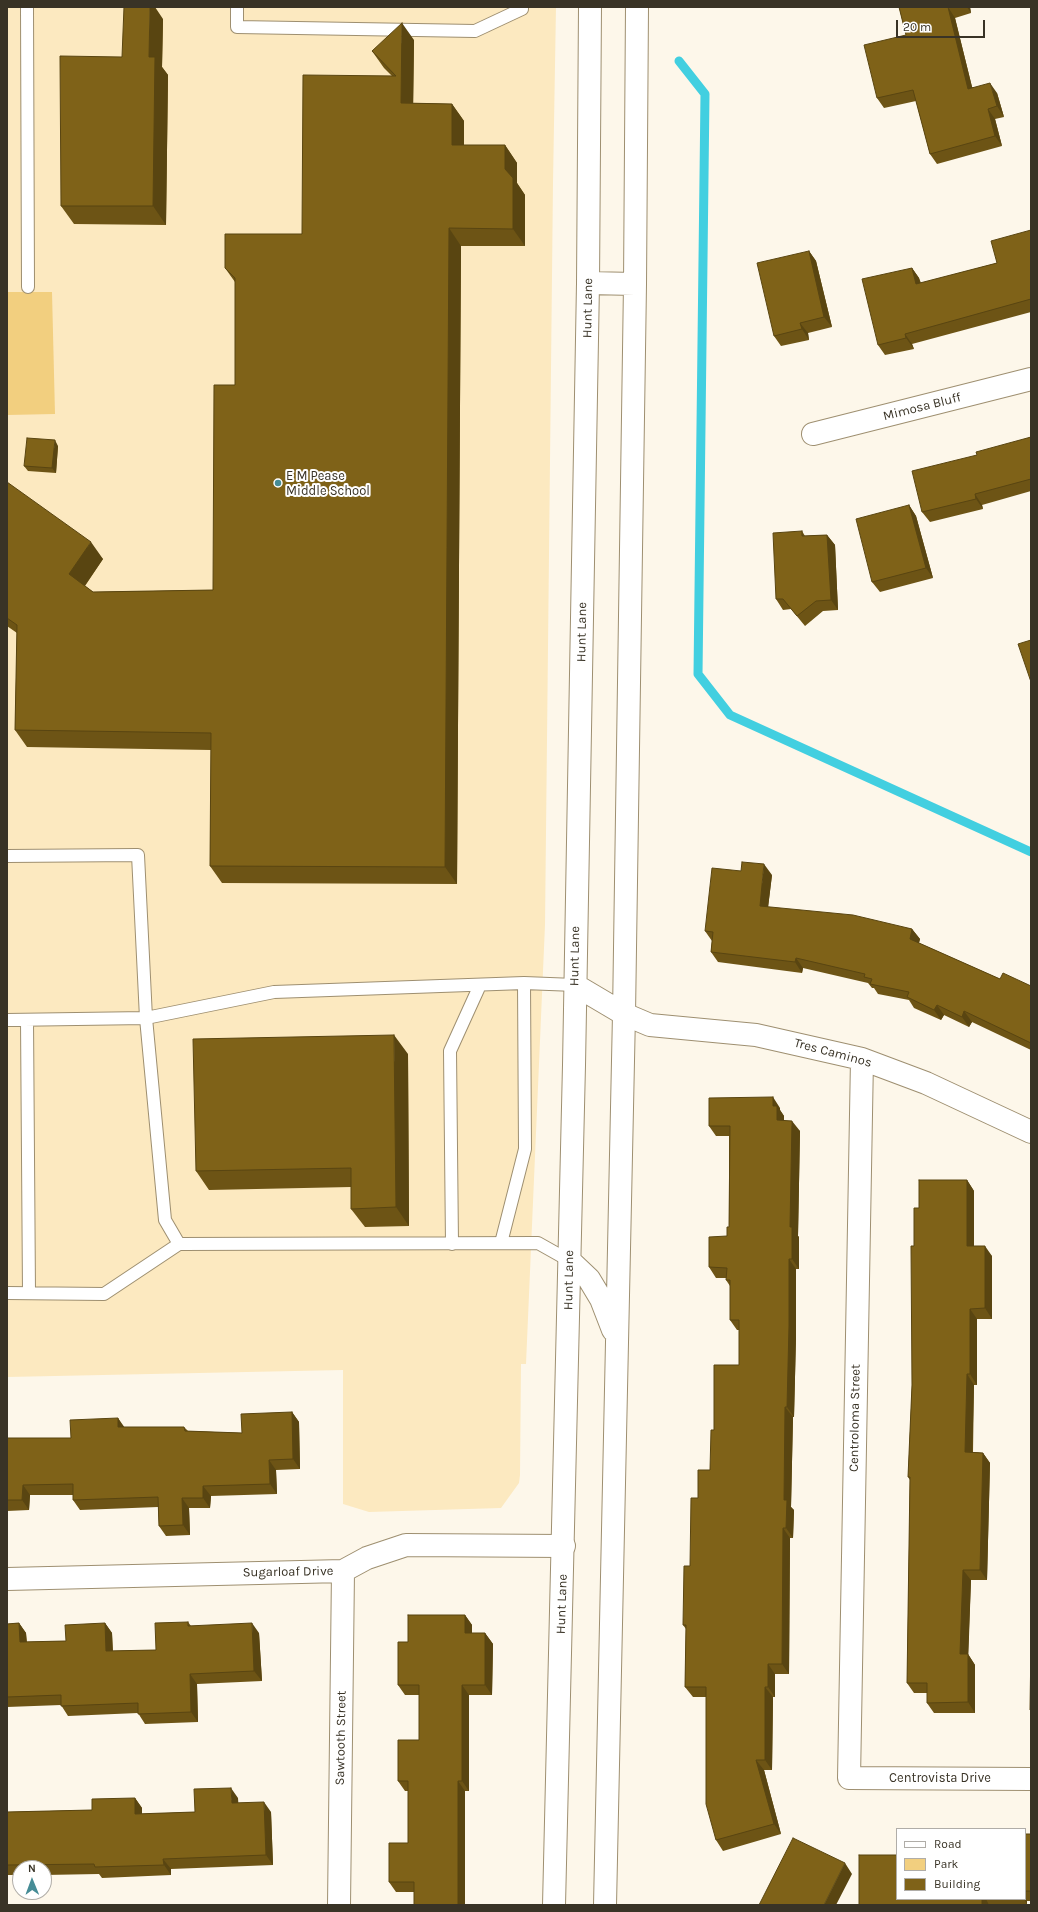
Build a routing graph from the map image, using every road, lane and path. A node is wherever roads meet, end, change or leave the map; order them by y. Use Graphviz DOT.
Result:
graph roads {
  1 [pos="27,7"];
  2 [pos="237,7"];
  3 [pos="522,7"];
  4 [pos="590,7"];
  5 [pos="637,7"];
  6 [pos="588,283"];
  7 [pos="635,284"];
  8 [pos="28,287"];
  9 [pos="1031,379"];
  10 [pos="813,434"];
  11 [pos="7,856"];
  12 [pos="524,984"];
  13 [pos="480,985"];
  14 [pos="575,985"];
  15 [pos="624,1014"];
  16 [pos="146,1018"];
  17 [pos="7,1020"];
  18 [pos="27,1020"];
  19 [pos="862,1059"];
  20 [pos="1031,1132"];
  21 [pos="501,1243"];
  22 [pos="179,1244"];
  23 [pos="452,1244"];
  24 [pos="570,1261"];
  25 [pos="7,1293"];
  26 [pos="29,1293"];
  27 [pos="617,1341"];
  28 [pos="564,1546"];
  29 [pos="343,1570"];
  30 [pos="7,1579"];
  31 [pos="849,1778"];
  32 [pos="1031,1779"];
  33 [pos="338,1905"];
  34 [pos="554,1905"];
  35 [pos="605,1905"];
  1 -- 8 [label="lane"];
  2 -- 3 [label="lane"];
  4 -- 6 [label="main road, Hunt Lane"];
  5 -- 7 [label="main road"];
  6 -- 7 [label="main road"];
  6 -- 14 [label="main road, Hunt Lane"];
  7 -- 15 [label="main road"];
  9 -- 10 [label="main road, Mimosa Bluff"];
  11 -- 16 [label="lane"];
  12 -- 13 [label="lane"];
  12 -- 14 [label="lane"];
  12 -- 21 [label="lane"];
  13 -- 16 [label="lane"];
  13 -- 23 [label="lane"];
  14 -- 15 [label="main road, Tres Caminos"];
  14 -- 24 [label="main road, Hunt Lane"];
  15 -- 19 [label="main road, Tres Caminos"];
  15 -- 27 [label="main road"];
  16 -- 18 [label="lane"];
  16 -- 22 [label="lane"];
  17 -- 18 [label="lane"];
  18 -- 26 [label="lane"];
  19 -- 20 [label="main road, Tres Caminos"];
  19 -- 31 [label="main road, Centroloma Street"];
  21 -- 23 [label="lane"];
  21 -- 24 [label="lane"];
  22 -- 23 [label="lane"];
  22 -- 26 [label="lane"];
  24 -- 27 [label="main road"];
  24 -- 28 [label="main road, Hunt Lane"];
  25 -- 26 [label="lane"];
  27 -- 35 [label="main road"];
  28 -- 29 [label="main road, Sugarloaf Drive"];
  28 -- 34 [label="main road, Hunt Lane"];
  29 -- 30 [label="main road, Sugarloaf Drive"];
  29 -- 33 [label="main road, Sawtooth Street"];
  31 -- 32 [label="main road, Centrovista Drive"];
}
